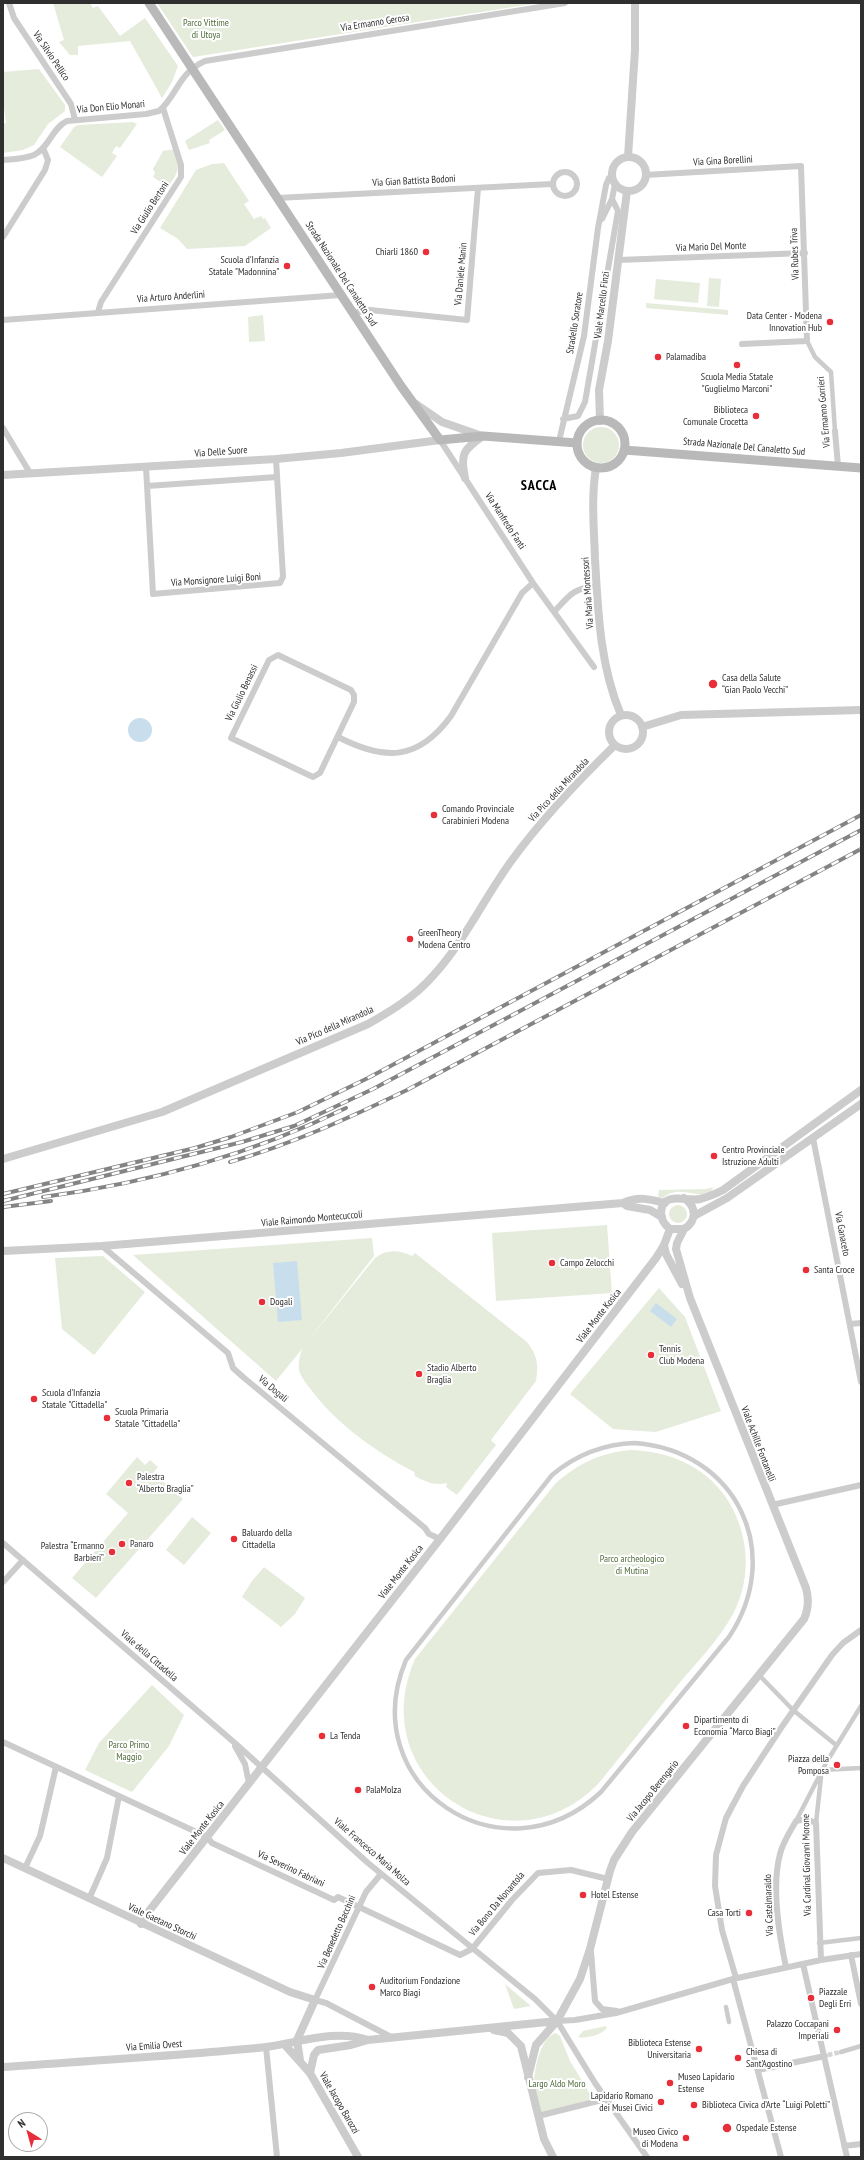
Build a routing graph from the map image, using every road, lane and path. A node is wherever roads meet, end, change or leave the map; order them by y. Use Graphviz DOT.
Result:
graph roads {
  1 [pos="9,3"];
  2 [pos="149,3"];
  3 [pos="564,3"];
  4 [pos="635,4"];
  5 [pos="191,69"];
  6 [pos="163,108"];
  7 [pos="75,120"];
  8 [pos="43,148"];
  9 [pos="628,157"];
  10 [pos="3,160"];
  11 [pos="801,166"];
  12 [pos="645,175"];
  13 [pos="613,180"];
  14 [pos="552,184"];
  15 [pos="478,188"];
  16 [pos="627,191"];
  17 [pos="277,198"];
  18 [pos="612,199"];
  19 [pos="598,228"];
  20 [pos="3,237"];
  21 [pos="805,253"];
  22 [pos="618,260"];
  23 [pos="341,294"];
  24 [pos="98,312"];
  25 [pos="353,313"];
  26 [pos="3,320"];
  27 [pos="807,341"];
  28 [pos="742,344"];
  29 [pos="416,404"];
  30 [pos="563,419"];
  31 [pos="600,421"];
  32 [pos="3,428"];
  33 [pos="835,431"];
  34 [pos="483,436"];
  35 [pos="440,440"];
  36 [pos="558,441"];
  37 [pos="577,443"];
  38 [pos="624,450"];
  39 [pos="276,459"];
  40 [pos="838,466"];
  41 [pos="146,467"];
  42 [pos="596,468"];
  43 [pos="861,468"];
  44 [pos="30,473"];
  45 [pos="3,475"];
  46 [pos="277,477"];
  47 [pos="465,478"];
  48 [pos="147,486"];
  49 [pos="533,583"];
  50 [pos="596,586"];
  51 [pos="554,612"];
  52 [pos="594,667"];
  53 [pos="861,710"];
  54 [pos="621,715"];
  55 [pos="642,727"];
  56 [pos="338,737"];
  57 [pos="615,745"];
  58 [pos="861,1090"];
  59 [pos="861,1104"];
  60 [pos="813,1138"];
  61 [pos="3,1159"];
  62 [pos="684,1198"];
  63 [pos="623,1203"];
  64 [pos="665,1203"];
  65 [pos="694,1216"];
  66 [pos="662,1218"];
  67 [pos="670,1229"];
  68 [pos="684,1229"];
  69 [pos="664,1245"];
  70 [pos="102,1246"];
  71 [pos="3,1251"];
  72 [pos="690,1298"];
  73 [pos="861,1323"];
  74 [pos="850,1324"];
  75 [pos="861,1382"];
  76 [pos="861,1485"];
  77 [pos="772,1505"];
  78 [pos="440,1539"];
  79 [pos="3,1543"];
  80 [pos="23,1560"];
  81 [pos="3,1582"];
  82 [pos="808,1598"];
  83 [pos="861,1630"];
  84 [pos="721,1646"];
  85 [pos="760,1676"];
  86 [pos="861,1706"];
  87 [pos="793,1710"];
  88 [pos="231,1739"];
  89 [pos="3,1742"];
  90 [pos="836,1746"];
  91 [pos="56,1767"];
  92 [pos="262,1768"];
  93 [pos="861,1768"];
  94 [pos="822,1770"];
  95 [pos="249,1784"];
  96 [pos="119,1796"];
  97 [pos="796,1821"];
  98 [pos="816,1823"];
  99 [pos="207,1837"];
  100 [pos="3,1858"];
  101 [pos="25,1868"];
  102 [pos="381,1874"];
  103 [pos="608,1879"];
  104 [pos="89,1899"];
  105 [pos="359,1908"];
  106 [pos="141,1924"];
  107 [pos="861,1938"];
  108 [pos="819,1943"];
  109 [pos="472,1949"];
  110 [pos="590,1949"];
  111 [pos="861,1954"];
  112 [pos="851,1955"];
  113 [pos="820,1960"];
  114 [pos="803,1964"];
  115 [pos="786,1967"];
  116 [pos="734,1979"];
  117 [pos="315,2000"];
  118 [pos="861,2004"];
  119 [pos="726,2007"];
  120 [pos="628,2010"];
  121 [pos="557,2021"];
  122 [pos="729,2022"];
  123 [pos="481,2030"];
  124 [pos="393,2038"];
  125 [pos="297,2040"];
  126 [pos="368,2040"];
  127 [pos="285,2045"];
  128 [pos="861,2046"];
  129 [pos="266,2047"];
  130 [pos="841,2052"];
  131 [pos="826,2056"];
  132 [pos="300,2060"];
  133 [pos="3,2067"];
  134 [pos="758,2070"];
  135 [pos="310,2073"];
  136 [pos="528,2076"];
  137 [pos="606,2099"];
  138 [pos="538,2116"];
  139 [pos="861,2144"];
  140 [pos="844,2146"];
  141 [pos="276,2157"];
  142 [pos="358,2157"];
  143 [pos="553,2157"];
  144 [pos="647,2157"];
  145 [pos="782,2157"];
  146 [pos="847,2157"];
  1 -- 7 [label="street, Via Silvio Pellico"];
  2 -- 5 [label="main road, Strada Nazionale Del Canaletto Sud"];
  3 -- 5 [label="street, Via Ermanno Gerosa"];
  4 -- 9 [label="street"];
  5 -- 6 [label="street"];
  5 -- 17 [label="main road, Strada Nazionale Del Canaletto Sud"];
  6 -- 7 [label="street, Via Don Elio Monari"];
  6 -- 24 [label="street, Via Giulio Bertoni"];
  7 -- 8 [label="street, Via Don Elio Monari"];
  8 -- 10 [label="street, Via Don Elio Monari"];
  8 -- 20 [label="street"];
  9 -- 12 [label="street"];
  9 -- 13 [label="street"];
  11 -- 12 [label="street, Via Gina Borellini"];
  11 -- 21 [label="street, Via Rubes Triva"];
  12 -- 16 [label="street"];
  13 -- 16 [label="street"];
  13 -- 18 [label="street, Stradello Soratore"];
  13 -- 19 [label="street, Stradello Soratore"];
  14 -- 14 [label="street"];
  14 -- 15 [label="street, Via Gian Battista Bodoni"];
  15 -- 17 [label="street, Via Gian Battista Bodoni"];
  15 -- 25 [label="street, Via Daniele Manin"];
  16 -- 22 [label="street, Viale Marcello Finzi"];
  17 -- 23 [label="main road, Strada Nazionale Del Canaletto Sud"];
  18 -- 19 [label="street, Stradello Soratore"];
  18 -- 30 [label="street, Stradello Soratore"];
  19 -- 30 [label="street, Stradello Soratore"];
  21 -- 22 [label="street, Via Mario Del Monte"];
  21 -- 27 [label="street, Via Rubes Triva"];
  22 -- 31 [label="street, Viale Marcello Finzi"];
  23 -- 24 [label="street, Via Arturo Anderlini"];
  23 -- 25 [label="main road, Strada Nazionale Del Canaletto Sud"];
  24 -- 26 [label="street, Via Arturo Anderlini"];
  25 -- 29 [label="main road, Strada Nazionale Del Canaletto Sud"];
  27 -- 28 [label="street"];
  27 -- 33 [label="street, Via Ermanno Gorrieri"];
  29 -- 34 [label="street"];
  29 -- 35 [label="main road, Strada Nazionale Del Canaletto Sud"];
  30 -- 36 [label="street, Stradello Soratore"];
  31 -- 37 [label="main road"];
  31 -- 38 [label="main road"];
  32 -- 44 [label="street"];
  33 -- 40 [label="street, Via Ermanno Gorrieri"];
  34 -- 35 [label="main road"];
  34 -- 36 [label="main road"];
  34 -- 47 [label="street"];
  35 -- 39 [label="street, Via Delle Suore"];
  35 -- 47 [label="street, Via Manfredo Fanti"];
  36 -- 37 [label="main road"];
  37 -- 42 [label="main road"];
  38 -- 40 [label="main road, Strada Nazionale Del Canaletto Sud"];
  38 -- 42 [label="main road"];
  39 -- 41 [label="street, Via Delle Suore"];
  39 -- 46 [label="street, Via Monsignore Luigi Boni"];
  40 -- 43 [label="main road, Strada Nazionale Del Canaletto Sud"];
  41 -- 44 [label="street, Via Delle Suore"];
  41 -- 48 [label="street, Via Monsignore Luigi Boni"];
  42 -- 50 [label="street, Via Maria Montessori"];
  44 -- 45 [label="street, Via Delle Suore"];
  46 -- 48 [label="street"];
  46 -- 48 [label="street, Via Monsignore Luigi Boni"];
  47 -- 49 [label="street, Via Manfredo Fanti"];
  49 -- 51 [label="street, Via Manfredo Fanti"];
  49 -- 56 [label="street"];
  50 -- 51 [label="street"];
  50 -- 54 [label="street, Via Maria Montessori"];
  51 -- 52 [label="street, Via Manfredo Fanti"];
  53 -- 55 [label="street"];
  54 -- 55 [label="street"];
  54 -- 57 [label="street"];
  55 -- 57 [label="street"];
  56 -- 56 [label="street, Via Giulio Benassi"];
  57 -- 61 [label="street, Via Pico della Mirandola"];
  58 -- 62 [label="street"];
  59 -- 60 [label="street"];
  60 -- 65 [label="street"];
  60 -- 74 [label="street, Via Ganaceto"];
  62 -- 64 [label="street"];
  62 -- 65 [label="street"];
  63 -- 64 [label="street, Viale Raimondo Montecuccoli"];
  63 -- 66 [label="street, Viale Raimondo Montecuccoli"];
  63 -- 70 [label="street, Viale Raimondo Montecuccoli"];
  64 -- 66 [label="street"];
  65 -- 68 [label="street"];
  66 -- 67 [label="street"];
  67 -- 68 [label="street"];
  67 -- 69 [label="street, Viale Monte Kosica"];
  68 -- 72 [label="street, Viale Achille Fontanelli"];
  69 -- 72 [label="street, Viale Achille Fontanelli"];
  69 -- 78 [label="street, Viale Monte Kosica"];
  70 -- 71 [label="street, Viale Raimondo Montecuccoli"];
  70 -- 78 [label="street, Via Dogali"];
  72 -- 77 [label="street, Viale Achille Fontanelli"];
  73 -- 74 [label="street"];
  74 -- 75 [label="street, Via Ganaceto"];
  76 -- 77 [label="street"];
  77 -- 82 [label="street, Viale Achille Fontanelli"];
  78 -- 92 [label="street, Viale Monte Kosica"];
  79 -- 80 [label="street, Viale della Cittadella"];
  80 -- 81 [label="street"];
  80 -- 88 [label="street, Viale della Cittadella"];
  82 -- 85 [label="street, Via Jacopo Berengario"];
  83 -- 87 [label="street"];
  84 -- 84 [label="street"];
  85 -- 87 [label="street"];
  85 -- 103 [label="street, Via Jacopo Berengario"];
  86 -- 90 [label="street, Via Castelmaraldo"];
  87 -- 90 [label="street"];
  87 -- 116 [label="street"];
  88 -- 92 [label="street, Viale della Cittadella"];
  88 -- 95 [label="street"];
  89 -- 91 [label="street, Via Severino Fabriani"];
  90 -- 94 [label="street, Via Castelmaraldo"];
  91 -- 96 [label="street, Via Severino Fabriani"];
  91 -- 101 [label="street"];
  92 -- 95 [label="street, Viale Monte Kosica"];
  92 -- 102 [label="street, Viale Francesco Maria Molza"];
  93 -- 94 [label="street"];
  94 -- 97 [label="street, Via Castelmaraldo"];
  94 -- 98 [label="street, Via Cardinal Giovanni Morone"];
  95 -- 99 [label="street, Viale Monte Kosica"];
  96 -- 99 [label="street, Via Severino Fabriani"];
  96 -- 104 [label="street"];
  97 -- 98 [label="street"];
  97 -- 115 [label="street, Via Castelmaraldo"];
  98 -- 108 [label="street, Via Cardinal Giovanni Morone"];
  99 -- 105 [label="street, Via Severino Fabriani"];
  99 -- 106 [label="street, Viale Monte Kosica"];
  100 -- 101 [label="street, Viale Gaetano Storchi"];
  101 -- 104 [label="street, Viale Gaetano Storchi"];
  102 -- 105 [label="street, Via Benedetto Bacchini"];
  102 -- 109 [label="street, Viale Francesco Maria Molza"];
  103 -- 109 [label="street, Via Bono Da Nonantola"];
  103 -- 110 [label="street, Via Jacopo Berengario"];
  104 -- 106 [label="street, Viale Gaetano Storchi"];
  105 -- 109 [label="street, Via Severino Fabriani"];
  105 -- 117 [label="street, Via Benedetto Bacchini"];
  106 -- 117 [label="street, Viale Gaetano Storchi"];
  107 -- 108 [label="street"];
  108 -- 113 [label="street, Via Cardinal Giovanni Morone"];
  109 -- 121 [label="street"];
  110 -- 120 [label="street"];
  110 -- 121 [label="street, Via Jacopo Berengario"];
  111 -- 112 [label="street"];
  112 -- 113 [label="street"];
  112 -- 118 [label="street"];
  113 -- 114 [label="street"];
  114 -- 115 [label="street"];
  114 -- 131 [label="street"];
  115 -- 116 [label="street"];
  116 -- 120 [label="street"];
  116 -- 134 [label="street"];
  117 -- 124 [label="street"];
  117 -- 125 [label="street"];
  119 -- 122 [label="street"];
  120 -- 121 [label="street"];
  121 -- 123 [label="street"];
  121 -- 136 [label="street"];
  121 -- 137 [label="street"];
  123 -- 124 [label="street"];
  123 -- 136 [label="street"];
  124 -- 126 [label="street"];
  125 -- 126 [label="street"];
  125 -- 127 [label="street, Via Emilia Ovest"];
  125 -- 132 [label="street"];
  126 -- 135 [label="street"];
  127 -- 129 [label="street, Via Emilia Ovest"];
  127 -- 132 [label="street"];
  128 -- 130 [label="street"];
  129 -- 133 [label="street, Via Emilia Ovest"];
  129 -- 141 [label="street"];
  131 -- 134 [label="street"];
  131 -- 140 [label="street"];
  132 -- 135 [label="street, Viale Jacopo Barozzi"];
  134 -- 145 [label="street"];
  135 -- 142 [label="street, Viale Jacopo Barozzi"];
  136 -- 138 [label="street"];
  137 -- 138 [label="street"];
  137 -- 144 [label="street"];
  138 -- 143 [label="street"];
  139 -- 140 [label="street"];
  140 -- 146 [label="street"];
}
